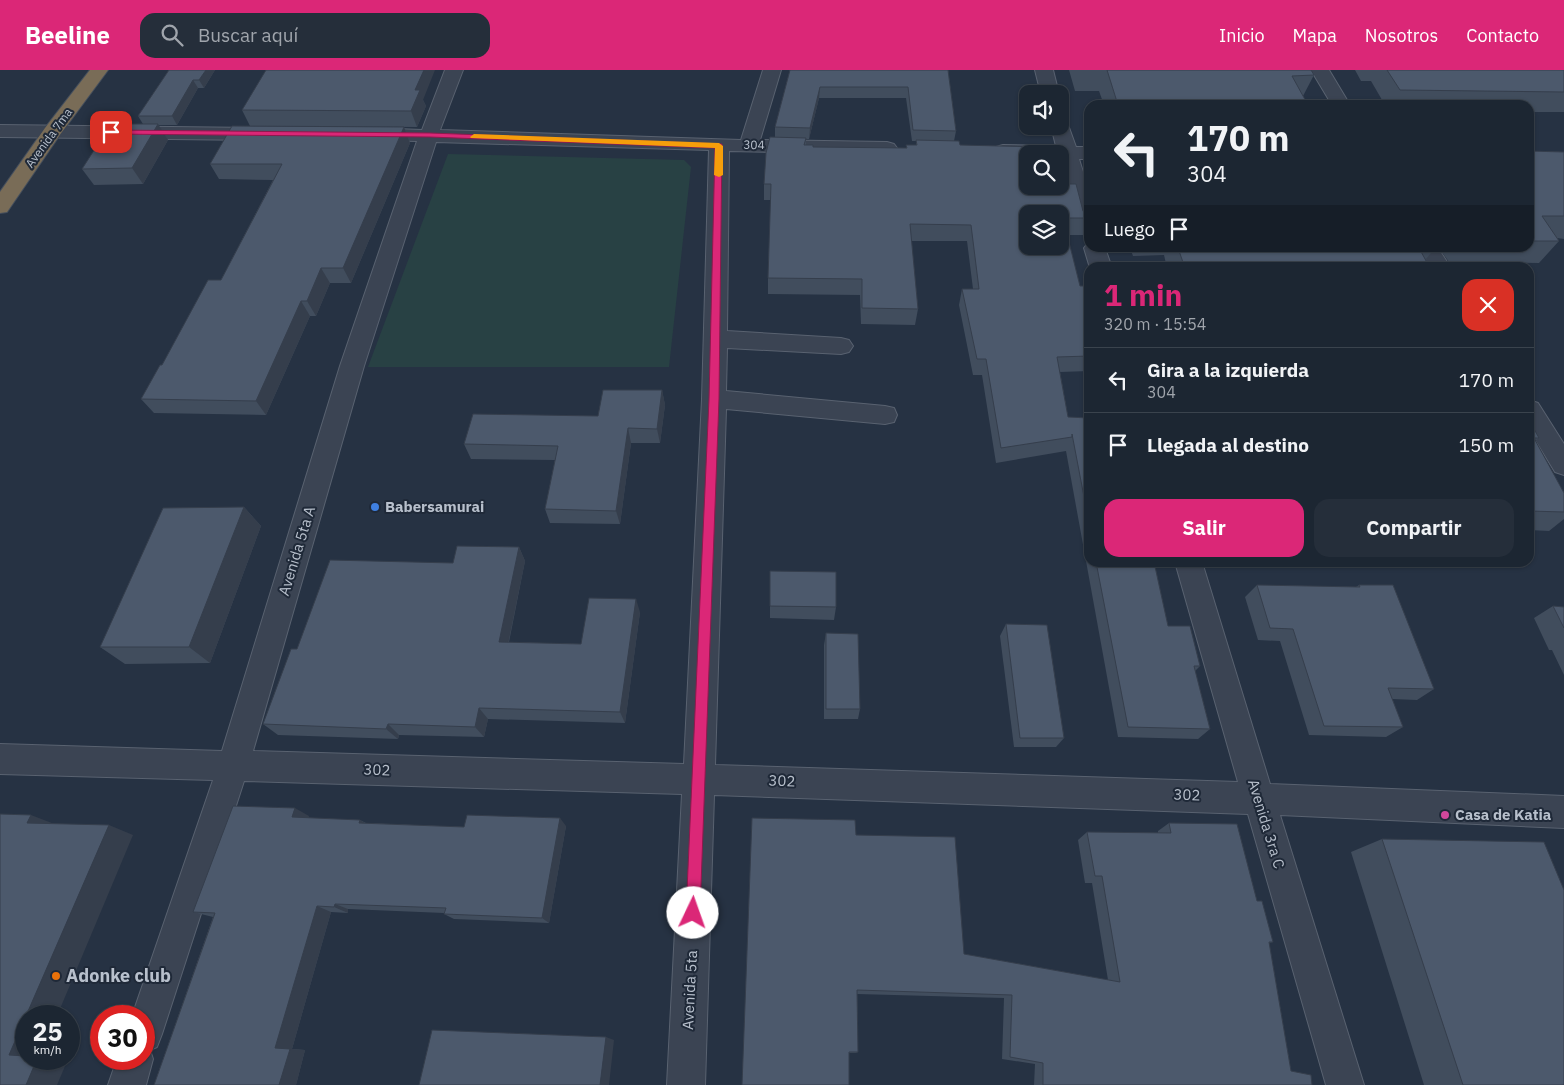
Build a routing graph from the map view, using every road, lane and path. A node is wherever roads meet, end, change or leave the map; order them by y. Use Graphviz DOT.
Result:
graph roads {
  1 [pos="99,70"];
  2 [pos="454,70"];
  3 [pos="772,70"];
  4 [pos="1044,70"];
  5 [pos="1320,70"];
  6 [pos="1048,85"];
  7 [pos="1338,100"];
  8 [pos="0,131"];
  9 [pos="52,132"];
  10 [pos="280,134"];
  11 [pos="350,134"];
  12 [pos="430,135"];
  13 [pos="749,145"];
  14 [pos="719,146"];
  15 [pos="908,149"];
  16 [pos="987,150"];
  17 [pos="1019,151"];
  18 [pos="1069,152"];
  19 [pos="1084,153"];
  20 [pos="1069,159"];
  21 [pos="0,207"];
  22 [pos="1084,209"];
  23 [pos="715,339"];
  24 [pos="841,346"];
  25 [pos="714,399"];
  26 [pos="885,416"];
  27 [pos="1534,417"];
  28 [pos="1564,465"];
  29 [pos="1189,567"];
  30 [pos="0,758"];
  31 [pos="233,766"];
  32 [pos="699,778"];
  33 [pos="1258,797"];
  34 [pos="1564,812"];
  35 [pos="154,1005"];
  36 [pos="132,1070"];
  37 [pos="127,1085"];
  38 [pos="686,1085"];
  39 [pos="1345,1085"];
  1 -- 9 [label="highway, Avenida 7ma"];
  2 -- 12 [label="street, Avenida 5ta A"];
  3 -- 13 [label="street"];
  4 -- 6 [label="street"];
  5 -- 7 [label="street"];
  8 -- 9 [label="street"];
  9 -- 10 [label="street"];
  9 -- 21 [label="highway, Avenida 7ma"];
  11 -- 12 [label="street, 304"];
  12 -- 14 [label="street, 304"];
  12 -- 31 [label="street, Avenida 5ta A"];
  13 -- 14 [label="street, 304"];
  13 -- 15 [label="street, 304"];
  14 -- 23 [label="street, Avenida 5ta"];
  16 -- 17 [label="street"];
  18 -- 19 [label="street"];
  20 -- 22 [label="street"];
  23 -- 24 [label="street"];
  23 -- 25 [label="street, Avenida 5ta"];
  25 -- 26 [label="street"];
  25 -- 32 [label="street, Avenida 5ta"];
  27 -- 28 [label="street"];
  29 -- 33 [label="street, Avenida 3ra C"];
  30 -- 31 [label="street, 302"];
  31 -- 32 [label="street, 302"];
  31 -- 35 [label="street, Avenida 5ta A"];
  32 -- 33 [label="street, 302"];
  32 -- 38 [label="street, Avenida 5ta"];
  33 -- 34 [label="street, 302"];
  33 -- 39 [label="street, Avenida 3ra C"];
  36 -- 37 [label="street"];
}
